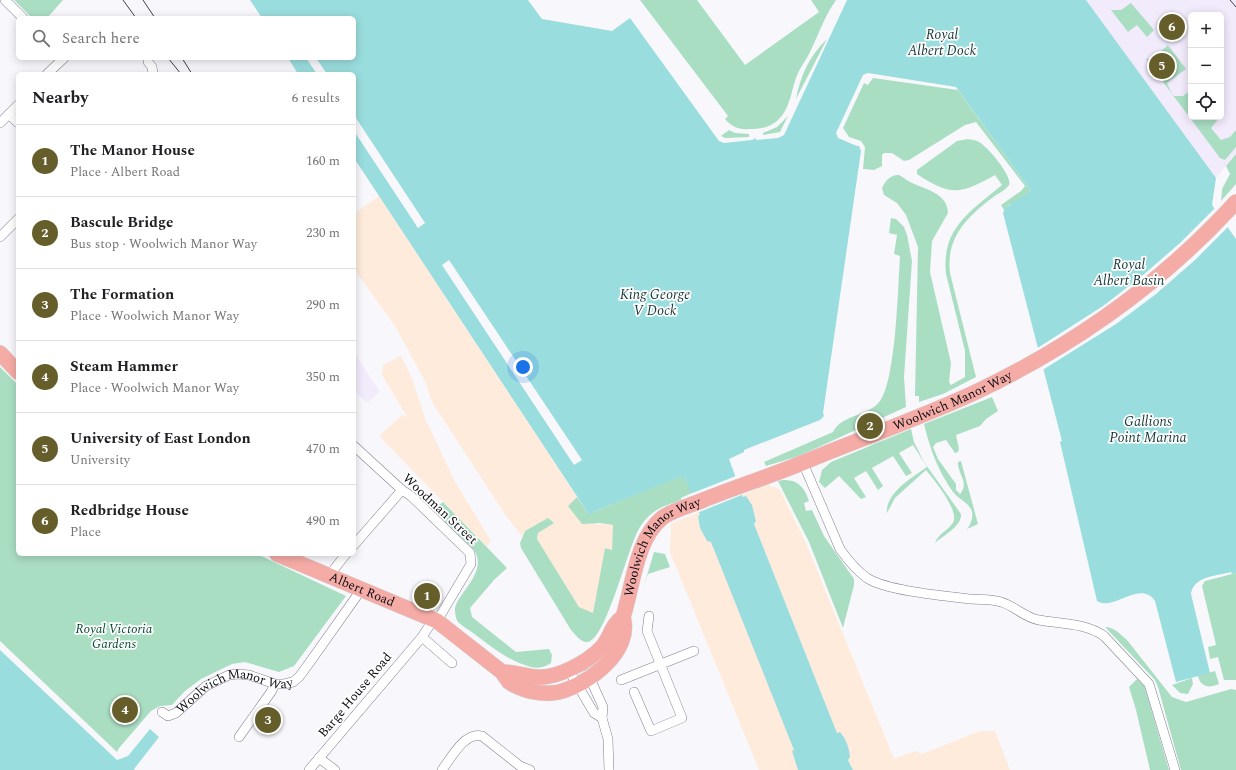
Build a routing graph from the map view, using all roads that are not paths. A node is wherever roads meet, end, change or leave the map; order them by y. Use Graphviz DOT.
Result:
graph roads {
  1 [pos="5,0"];
  2 [pos="21,16"];
  3 [pos="62,60"];
  4 [pos="148,62"];
  5 [pos="49,72"];
  6 [pos="153,72"];
  7 [pos="16,107"];
  8 [pos="9,114"];
  9 [pos="16,121"];
  10 [pos="0,123"];
  11 [pos="1236,202"];
  12 [pos="16,221"];
  13 [pos="0,237"];
  14 [pos="0,353"];
  15 [pos="16,370"];
  16 [pos="356,448"];
  17 [pos="803,463"];
  18 [pos="402,490"];
  19 [pos="356,543"];
  20 [pos="281,556"];
  21 [pos="344,556"];
  22 [pos="328,577"];
  23 [pos="361,590"];
  24 [pos="649,616"];
  25 [pos="623,617"];
  26 [pos="435,620"];
  27 [pos="422,637"];
  28 [pos="694,651"];
  29 [pos="452,663"];
  30 [pos="582,663"];
  31 [pos="660,664"];
  32 [pos="568,669"];
  33 [pos="502,672"];
  34 [pos="621,680"];
  35 [pos="584,682"];
  36 [pos="274,684"];
  37 [pos="634,692"];
  38 [pos="162,712"];
  39 [pos="602,718"];
  40 [pos="238,737"];
  41 [pos="319,758"];
  42 [pos="309,770"];
  43 [pos="335,770"];
  44 [pos="442,770"];
  45 [pos="530,770"];
  46 [pos="609,770"];
  47 [pos="1175,770"];
  1 -- 2 [label="street"];
  3 -- 5 [label="street"];
  4 -- 6 [label="street"];
  7 -- 8 [label="street"];
  8 -- 9 [label="street"];
  8 -- 10 [label="street"];
  11 -- 17 [label="highway, Woolwich Manor Way"];
  12 -- 13 [label="street"];
  14 -- 15 [label="highway"];
  16 -- 18 [label="street, Woodman Street"];
  17 -- 25 [label="highway, Woolwich Manor Way"];
  17 -- 47 [label="street"];
  18 -- 19 [label="street"];
  18 -- 26 [label="street, Woodman Street"];
  20 -- 22 [label="highway, Albert Road"];
  21 -- 22 [label="street"];
  22 -- 23 [label="highway, Albert Road"];
  23 -- 26 [label="highway, Albert Road"];
  23 -- 36 [label="street, Woolwich Manor Way"];
  24 -- 31 [label="street"];
  25 -- 30 [label="highway, Woolwich Manor Way"];
  25 -- 35 [label="highway, Woolwich Manor Way"];
  26 -- 27 [label="street, Barge House Road"];
  26 -- 33 [label="highway, Albert Road"];
  27 -- 29 [label="street"];
  27 -- 41 [label="street, Barge House Road"];
  28 -- 31 [label="street"];
  30 -- 32 [label="highway, Woolwich Manor Way"];
  30 -- 35 [label="street"];
  31 -- 34 [label="street"];
  31 -- 37 [label="street"];
  32 -- 33 [label="highway, Woolwich Manor Way"];
  32 -- 35 [label="street"];
  33 -- 35 [label="highway, Woolwich Manor Way"];
  35 -- 39 [label="street"];
  35 -- 39 [label="street"];
  36 -- 38 [label="street, Woolwich Manor Way"];
  36 -- 40 [label="street"];
  39 -- 46 [label="street"];
  41 -- 42 [label="street, Barge House Road"];
  41 -- 43 [label="street"];
  44 -- 45 [label="street"];
}
